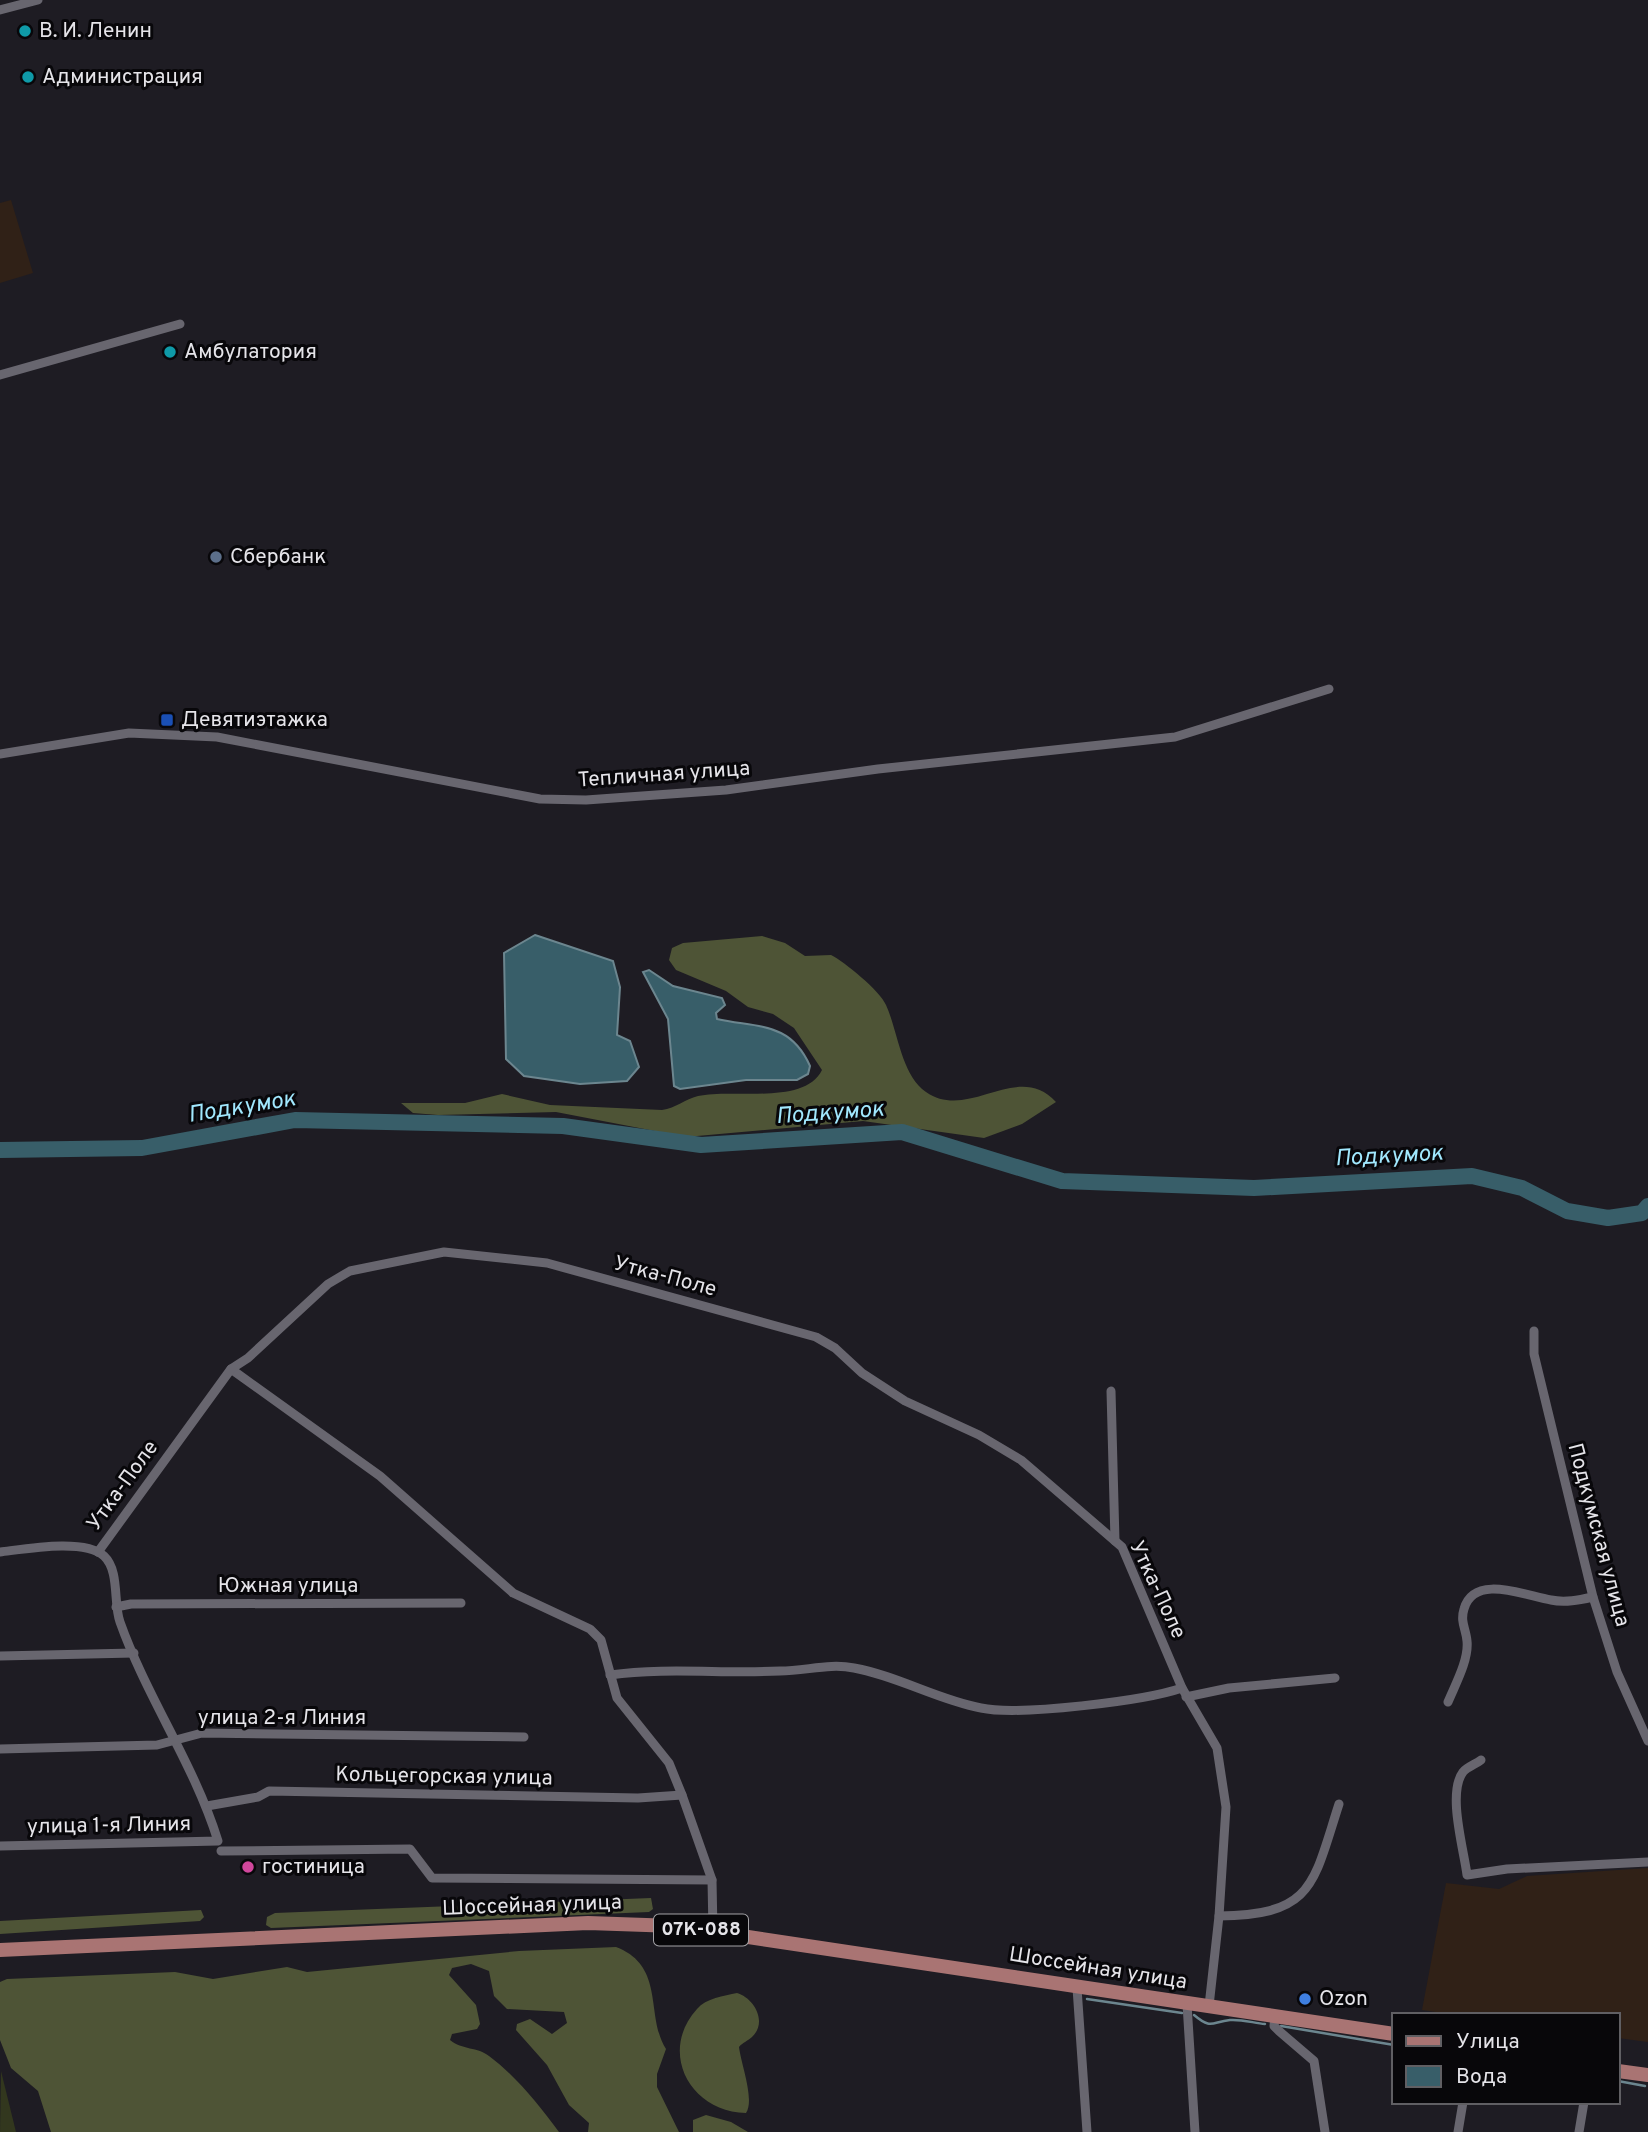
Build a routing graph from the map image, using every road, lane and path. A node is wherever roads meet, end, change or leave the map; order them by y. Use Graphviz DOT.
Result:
graph roads {
  1 [pos="38,0"];
  2 [pos="0,10"];
  3 [pos="180,324"];
  4 [pos="0,375"];
  5 [pos="1329,689"];
  6 [pos="0,754"];
  7 [pos="1534,1331"];
  8 [pos="231,1369"];
  9 [pos="1111,1391"];
  10 [pos="1115,1541"];
  11 [pos="0,1552"];
  12 [pos="98,1552"];
  13 [pos="1593,1597"];
  14 [pos="461,1603"];
  15 [pos="116,1607"];
  16 [pos="134,1653"];
  17 [pos="0,1656"];
  18 [pos="610,1675"];
  19 [pos="1335,1678"];
  20 [pos="1184,1692"];
  21 [pos="1448,1702"];
  22 [pos="524,1737"];
  23 [pos="176,1739"];
  24 [pos="1648,1741"];
  25 [pos="0,1749"];
  26 [pos="1481,1760"];
  27 [pos="682,1794"];
  28 [pos="1339,1804"];
  29 [pos="207,1806"];
  30 [pos="0,1846"];
  31 [pos="221,1851"];
  32 [pos="1648,1862"];
  33 [pos="712,1880"];
  34 [pos="1219,1916"];
  35 [pos="713,1932"];
  36 [pos="0,1950"];
  37 [pos="1077,1987"];
  38 [pos="1187,2004"];
  39 [pos="1209,2006"];
  40 [pos="1275,2015"];
  41 [pos="1392,2034"];
  42 [pos="1620,2071"];
  43 [pos="1648,2076"];
  44 [pos="1463,2104"];
  45 [pos="1584,2104"];
  46 [pos="1087,2132"];
  47 [pos="1195,2132"];
  48 [pos="1325,2132"];
  49 [pos="1458,2132"];
  50 [pos="1579,2132"];
  1 -- 2 [label="street"];
  3 -- 4 [label="street"];
  5 -- 6 [label="street, Тепличная улица"];
  7 -- 13 [label="street, Подкумская улица"];
  8 -- 10 [label="street, Утка-Поле"];
  8 -- 12 [label="street, Утка-Поле"];
  8 -- 18 [label="street"];
  9 -- 10 [label="street"];
  10 -- 20 [label="street, Утка-Поле"];
  11 -- 12 [label="street"];
  12 -- 15 [label="street"];
  13 -- 21 [label="street"];
  13 -- 24 [label="street, Подкумская улица"];
  14 -- 15 [label="street, Южная улица"];
  15 -- 16 [label="street"];
  16 -- 17 [label="street"];
  16 -- 23 [label="street"];
  18 -- 20 [label="street"];
  18 -- 27 [label="street"];
  19 -- 20 [label="street"];
  20 -- 34 [label="street, Утка-Поле"];
  22 -- 23 [label="street, улица 2-я Линия"];
  23 -- 25 [label="street, улица 2-я Линия"];
  23 -- 29 [label="street"];
  26 -- 32 [label="street"];
  27 -- 29 [label="street, Кольцегорская улица"];
  27 -- 33 [label="street"];
  28 -- 34 [label="street"];
  29 -- 30 [label="street, улица 1-я Линия"];
  31 -- 33 [label="street, Шоссейная улица"];
  33 -- 35 [label="street"];
  34 -- 39 [label="street, Утка-Поле"];
  35 -- 36 [label="main road, Шоссейная улица / 07К-088"];
  35 -- 37 [label="main road, Шоссейная улица / 07К-088"];
  37 -- 38 [label="main road, Шоссейная улица / 07К-088"];
  37 -- 46 [label="street"];
  38 -- 39 [label="main road, Шоссейная улица / 07К-088"];
  38 -- 47 [label="street"];
  39 -- 40 [label="main road, Шоссейная улица / 07К-088"];
  40 -- 41 [label="main road, Шоссейная улица / 07К-088"];
  40 -- 48 [label="street"];
  42 -- 43 [label="main road"];
  44 -- 49 [label="street"];
  45 -- 50 [label="street"];
}
